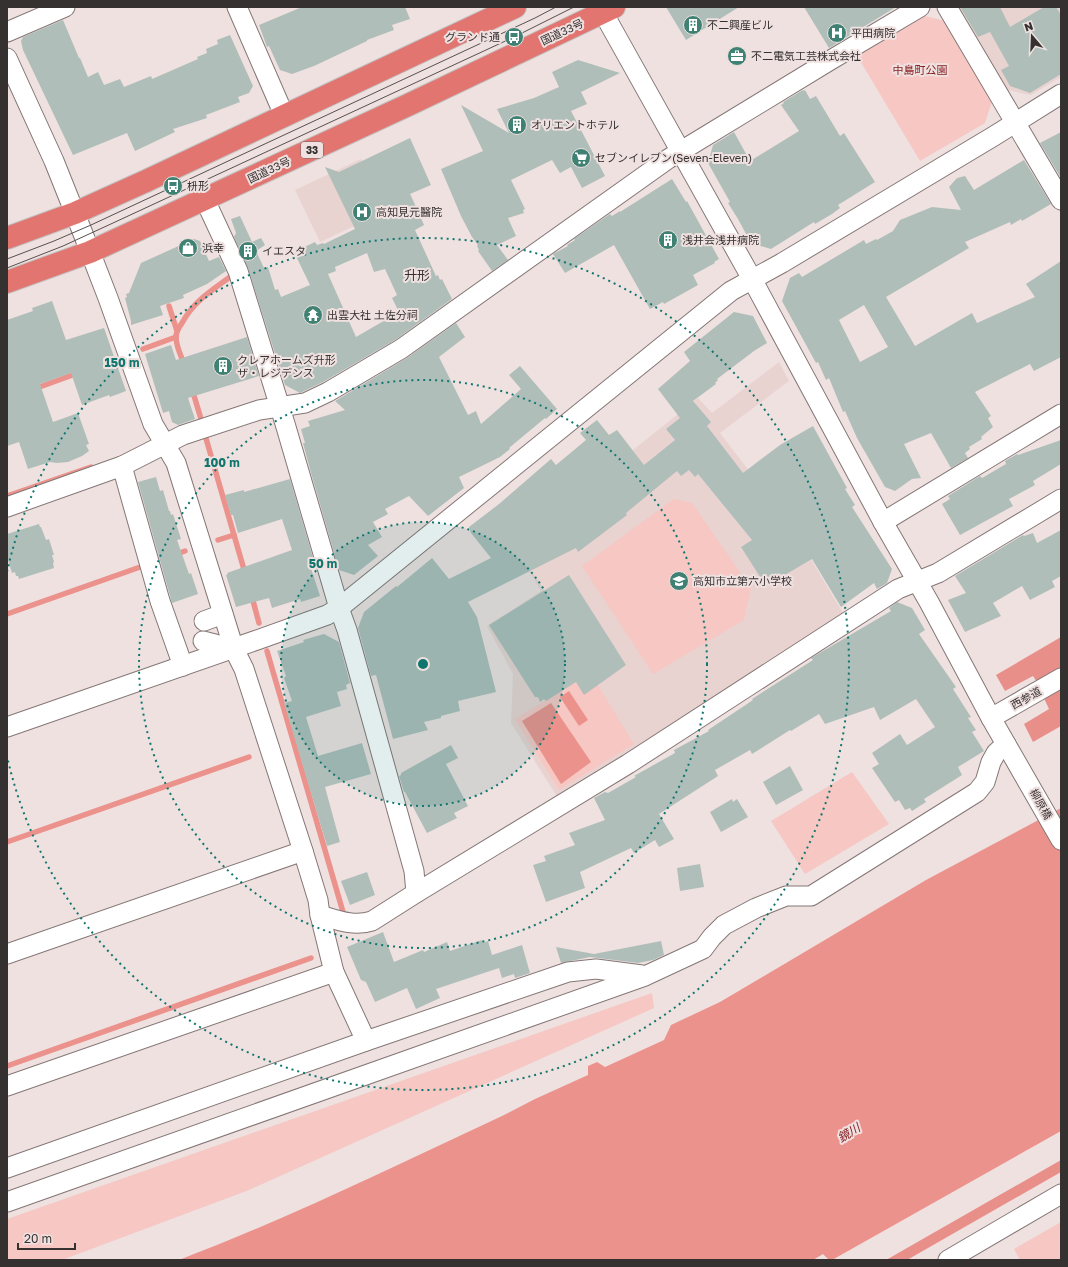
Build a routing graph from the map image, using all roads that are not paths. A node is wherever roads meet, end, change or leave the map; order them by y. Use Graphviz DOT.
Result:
graph roads {
  1 [pos="65,7"];
  2 [pos="237,7"];
  3 [pos="515,7"];
  4 [pos="920,7"];
  5 [pos="947,7"];
  6 [pos="606,9"];
  7 [pos="7,32"];
  8 [pos="7,58"];
  9 [pos="1061,94"];
  10 [pos="284,115"];
  11 [pos="1015,123"];
  12 [pos="680,151"];
  13 [pos="205,200"];
  14 [pos="1061,200"];
  15 [pos="74,213"];
  16 [pos="7,238"];
  17 [pos="90,252"];
  18 [pos="752,279"];
  19 [pos="7,282"];
  20 [pos="280,406"];
  21 [pos="1061,414"];
  22 [pos="165,444"];
  23 [pos="122,466"];
  24 [pos="1061,499"];
  25 [pos="7,507"];
  26 [pos="883,522"];
  27 [pos="918,581"];
  28 [pos="339,608"];
  29 [pos="223,614"];
  30 [pos="204,621"];
  31 [pos="203,641"];
  32 [pos="234,649"];
  33 [pos="183,666"];
  34 [pos="1061,678"];
  35 [pos="991,718"];
  36 [pos="7,727"];
  37 [pos="1006,744"];
  38 [pos="1061,840"];
  39 [pos="303,851"];
  40 [pos="416,893"];
  41 [pos="320,915"];
  42 [pos="7,954"];
  43 [pos="334,972"];
  44 [pos="645,976"];
  45 [pos="366,1041"];
  46 [pos="7,1086"];
  47 [pos="7,1168"];
  48 [pos="1061,1194"];
  49 [pos="7,1202"];
  50 [pos="948,1260"];
  1 -- 7 [label="street"];
  2 -- 10 [label="street"];
  3 -- 10 [label="highway"];
  4 -- 12 [label="street"];
  5 -- 11 [label="street"];
  6 -- 12 [label="street, 柳原橋"];
  6 -- 13 [label="highway, 国道33号 / 33"];
  8 -- 15 [label="street"];
  9 -- 11 [label="street"];
  10 -- 15 [label="highway"];
  11 -- 14 [label="street"];
  11 -- 18 [label="street"];
  12 -- 18 [label="street, 柳原橋"];
  12 -- 20 [label="street"];
  13 -- 17 [label="highway, 国道33号 / 33"];
  13 -- 20 [label="street"];
  15 -- 16 [label="highway"];
  15 -- 17 [label="street"];
  17 -- 19 [label="highway, 国道33号 / 33"];
  17 -- 22 [label="street"];
  18 -- 26 [label="street, 柳原橋"];
  18 -- 28 [label="street"];
  20 -- 22 [label="street"];
  20 -- 28 [label="street"];
  21 -- 26 [label="street"];
  22 -- 23 [label="street"];
  22 -- 29 [label="street"];
  23 -- 25 [label="street"];
  23 -- 33 [label="street"];
  24 -- 27 [label="street"];
  26 -- 27 [label="street, 柳原橋"];
  27 -- 35 [label="street, 柳原橋"];
  27 -- 40 [label="street"];
  28 -- 32 [label="street"];
  28 -- 40 [label="street"];
  29 -- 30 [label="street"];
  29 -- 32 [label="street"];
  31 -- 32 [label="street"];
  32 -- 33 [label="street"];
  32 -- 39 [label="street"];
  33 -- 36 [label="street"];
  34 -- 35 [label="street, 西参道"];
  35 -- 37 [label="street, 柳原橋"];
  37 -- 38 [label="street, 柳原橋"];
  37 -- 44 [label="street"];
  39 -- 41 [label="street"];
  39 -- 42 [label="street"];
  40 -- 41 [label="street"];
  41 -- 43 [label="street"];
  43 -- 45 [label="street"];
  43 -- 46 [label="street"];
  44 -- 45 [label="street"];
  44 -- 49 [label="street"];
  45 -- 47 [label="street"];
  48 -- 50 [label="street"];
}
